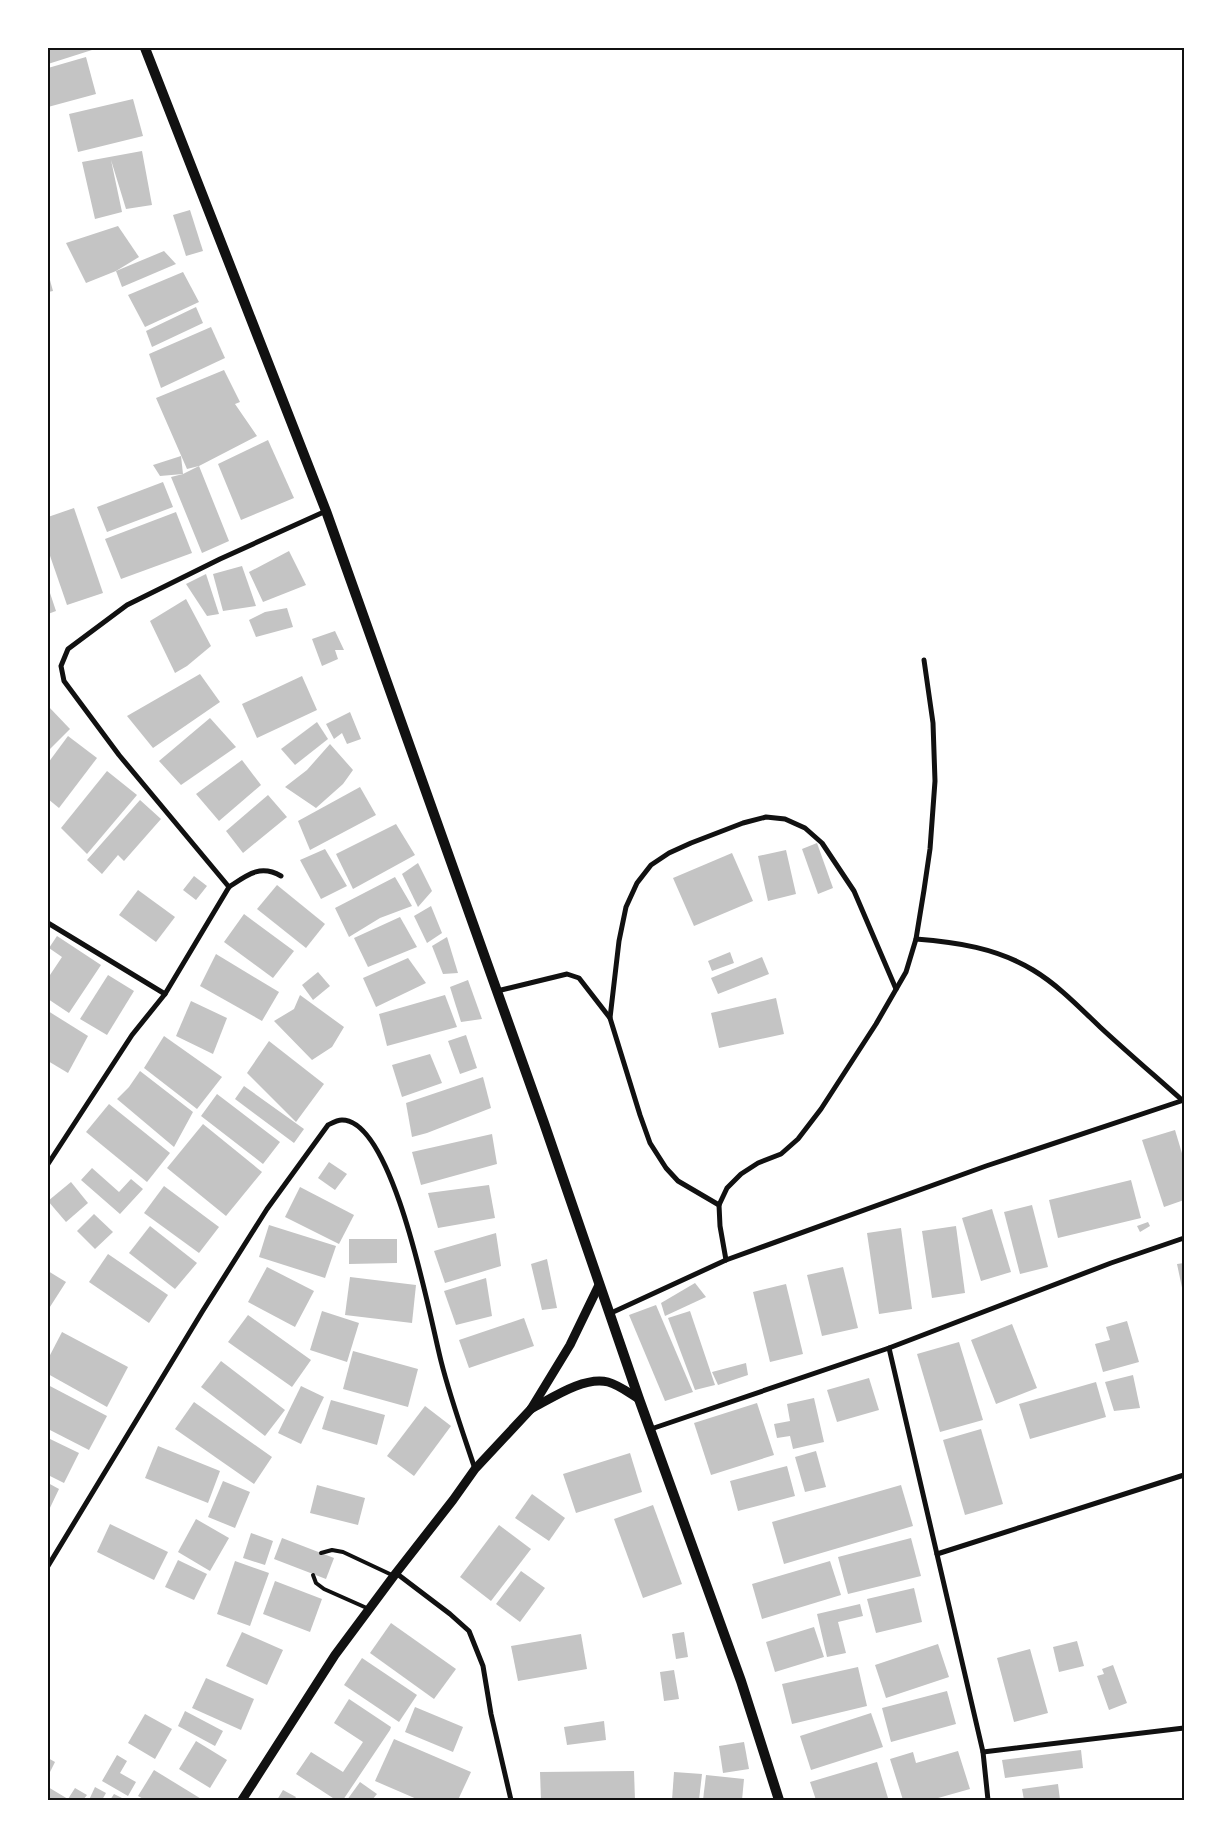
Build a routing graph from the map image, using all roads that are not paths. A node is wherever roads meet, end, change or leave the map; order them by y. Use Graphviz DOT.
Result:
graph roads {
  1 [pos="145,48"];
  2 [pos="326,511"];
  3 [pos="924,660"];
  4 [pos="281,876"];
  5 [pos="230,887"];
  6 [pos="48,923"];
  7 [pos="916,939"];
  8 [pos="896,989"];
  9 [pos="496,991"];
  10 [pos="165,994"];
  11 [pos="610,1018"];
  12 [pos="1184,1100"];
  13 [pos="48,1164"];
  14 [pos="719,1205"];
  15 [pos="1184,1238"];
  16 [pos="726,1260"];
  17 [pos="599,1285"];
  18 [pos="610,1313"];
  19 [pos="889,1348"];
  20 [pos="639,1399"];
  21 [pos="531,1409"];
  22 [pos="650,1429"];
  23 [pos="475,1469"];
  24 [pos="1184,1475"];
  25 [pos="321,1553"];
  26 [pos="937,1554"];
  27 [pos="48,1566"];
  28 [pos="395,1574"];
  29 [pos="313,1575"];
  30 [pos="369,1609"];
  31 [pos="1184,1728"];
  32 [pos="983,1752"];
  33 [pos="242,1800"];
  34 [pos="511,1800"];
  35 [pos="779,1800"];
  36 [pos="988,1800"];
  1 -- 2 [label="main road"];
  2 -- 5 [label="street"];
  2 -- 9 [label="main road"];
  3 -- 7 [label="street"];
  4 -- 5 [label="street"];
  5 -- 10 [label="street"];
  6 -- 10 [label="street"];
  7 -- 8 [label="street"];
  7 -- 12 [label="street"];
  8 -- 11 [label="street"];
  8 -- 14 [label="street"];
  9 -- 11 [label="street"];
  9 -- 17 [label="main road"];
  10 -- 13 [label="street"];
  11 -- 14 [label="street"];
  12 -- 16 [label="street"];
  14 -- 16 [label="street"];
  15 -- 19 [label="street"];
  16 -- 18 [label="street"];
  17 -- 18 [label="main road"];
  17 -- 21 [label="street"];
  18 -- 20 [label="main road"];
  19 -- 22 [label="street"];
  19 -- 26 [label="street"];
  20 -- 21 [label="street"];
  20 -- 22 [label="main road"];
  21 -- 23 [label="street"];
  22 -- 35 [label="main road"];
  23 -- 27 [label="street"];
  23 -- 28 [label="street"];
  24 -- 26 [label="street"];
  25 -- 28 [label="lane"];
  26 -- 32 [label="street"];
  28 -- 30 [label="street"];
  28 -- 34 [label="street"];
  29 -- 30 [label="lane"];
  30 -- 33 [label="street"];
  31 -- 32 [label="street"];
  32 -- 36 [label="street"];
}
